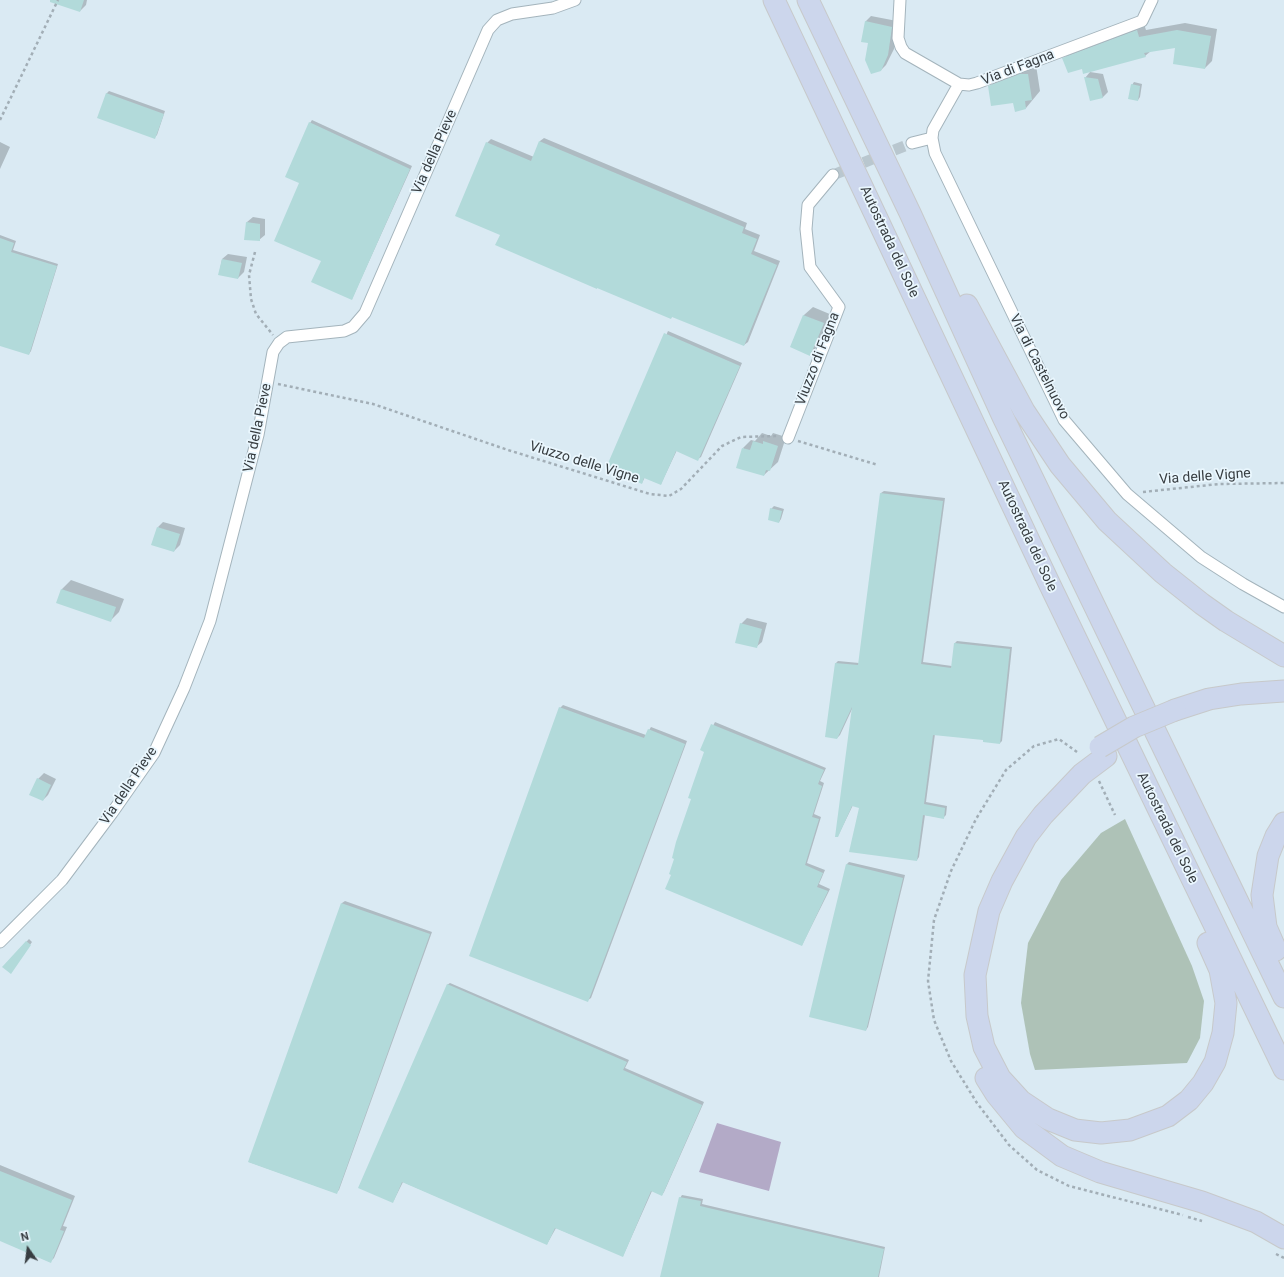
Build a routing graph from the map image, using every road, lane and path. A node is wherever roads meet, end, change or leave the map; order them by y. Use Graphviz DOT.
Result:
graph roads {
  1 [pos="58,0"];
  2 [pos="575,0"];
  3 [pos="774,0"];
  4 [pos="808,0"];
  5 [pos="900,0"];
  6 [pos="1152,0"];
  7 [pos="959,84"];
  8 [pos="0,120"];
  9 [pos="932,138"];
  10 [pos="912,143"];
  11 [pos="833,175"];
  12 [pos="910,213"];
  13 [pos="255,252"];
  14 [pos="281,341"];
  15 [pos="268,382"];
  16 [pos="788,438"];
  17 [pos="878,465"];
  18 [pos="1284,483"];
  19 [pos="1127,494"];
  20 [pos="1284,607"];
  21 [pos="1284,656"];
  22 [pos="1284,691"];
  23 [pos="1284,703"];
  24 [pos="1177,715"];
  25 [pos="1077,752"];
  26 [pos="1103,752"];
  27 [pos="1098,779"];
  28 [pos="1115,815"];
  29 [pos="1284,823"];
  30 [pos="1183,860"];
  31 [pos="0,942"];
  32 [pos="1284,967"];
  33 [pos="1284,996"];
  34 [pos="1284,1069"];
  35 [pos="1205,1222"];
  36 [pos="1278,1245"];
  37 [pos="1284,1258"];
  1 -- 8 [label="path"];
  2 -- 14 [label="street, Via della Pieve"];
  3 -- 30 [label="highway, Autostrada del Sole"];
  4 -- 12 [label="highway"];
  5 -- 7 [label="street"];
  6 -- 7 [label="street, Via di Fagna"];
  7 -- 9 [label="street"];
  9 -- 10 [label="street"];
  9 -- 19 [label="street, Via di Castelnuovo"];
  11 -- 16 [label="street, Viuzzo di Fagna"];
  12 -- 21 [label="highway"];
  12 -- 33 [label="highway"];
  13 -- 14 [label="path"];
  14 -- 15 [label="street, Via della Pieve"];
  15 -- 16 [label="path, Viuzzo delle Vigne"];
  15 -- 31 [label="street, Via della Pieve"];
  16 -- 17 [label="path, Viuzzo delle Vigne"];
  18 -- 19 [label="path, Via delle Vigne"];
  19 -- 20 [label="street, Via di Castelnuovo"];
  22 -- 24 [label="highway"];
  23 -- 24 [label="highway"];
  24 -- 26 [label="highway"];
  25 -- 35 [label="path"];
  26 -- 30 [label="highway"];
  26 -- 36 [label="highway"];
  27 -- 28 [label="path"];
  29 -- 32 [label="highway"];
  30 -- 34 [label="highway, Autostrada del Sole"];
  36 -- 37 [label="path"];
}
